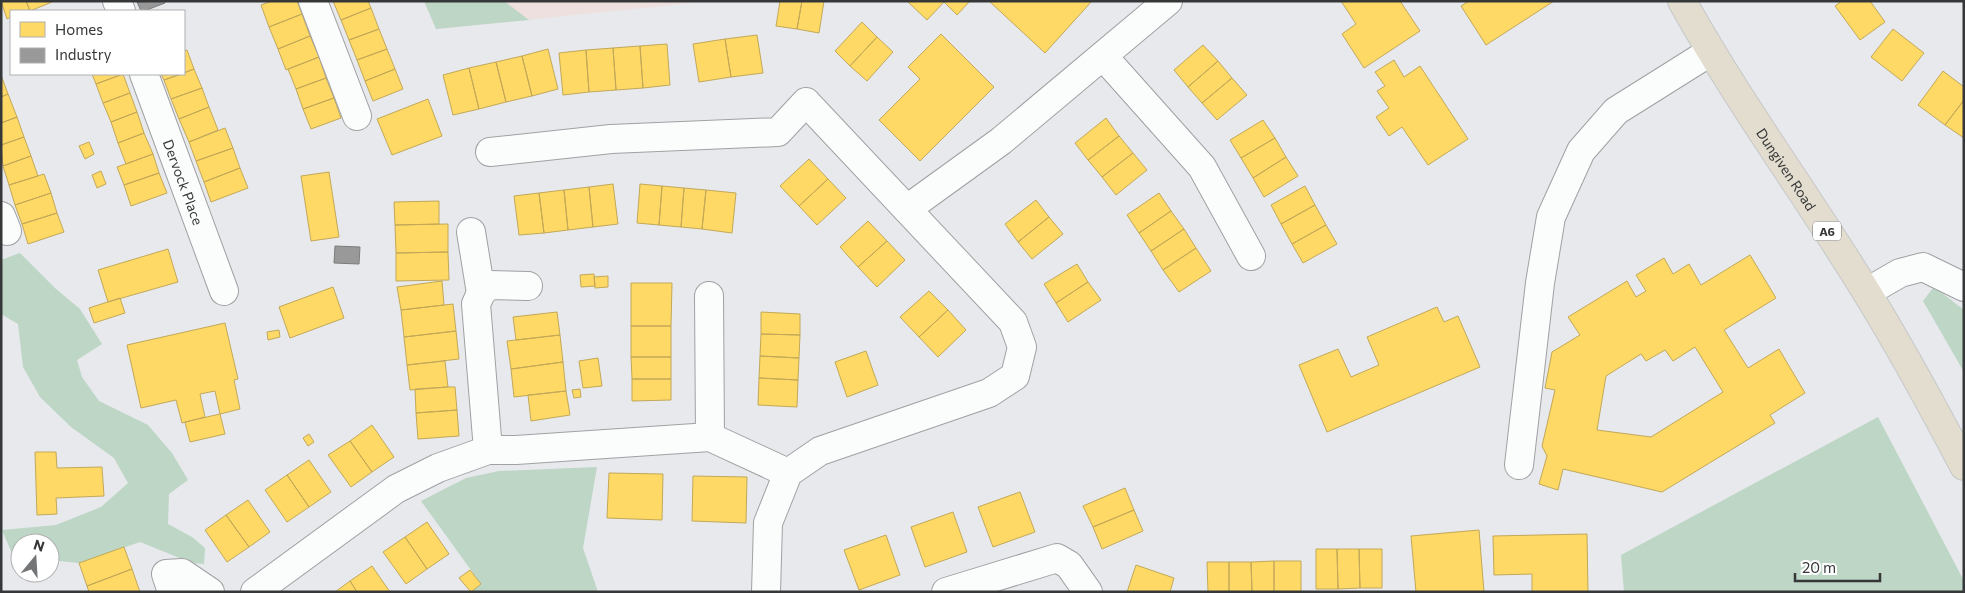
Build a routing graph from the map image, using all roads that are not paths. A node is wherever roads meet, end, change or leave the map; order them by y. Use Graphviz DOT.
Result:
graph roads {
  1 [pos="313,1"];
  2 [pos="1168,1"];
  3 [pos="1682,1"];
  4 [pos="1710,52"];
  5 [pos="1103,56"];
  6 [pos="144,75"];
  7 [pos="356,116"];
  8 [pos="490,152"];
  9 [pos="907,209"];
  10 [pos="470,232"];
  11 [pos="1251,256"];
  12 [pos="528,286"];
  13 [pos="1964,287"];
  14 [pos="224,291"];
  15 [pos="1867,292"];
  16 [pos="481,293"];
  17 [pos="709,296"];
  18 [pos="710,437"];
  19 [pos="488,450"];
  20 [pos="1519,465"];
  21 [pos="1964,466"];
  22 [pos="788,472"];
  23 [pos="172,592"];
  24 [pos="210,592"];
  25 [pos="255,592"];
  26 [pos="766,592"];
  27 [pos="946,592"];
  28 [pos="1088,592"];
  1 -- 7 [label="street"];
  2 -- 5 [label="street"];
  3 -- 4 [label="highway, Dungiven Road / A6"];
  4 -- 15 [label="highway, Dungiven Road / A6"];
  4 -- 20 [label="street"];
  5 -- 9 [label="street"];
  5 -- 11 [label="street"];
  6 -- 14 [label="street, Dervock Place"];
  8 -- 9 [label="street"];
  9 -- 22 [label="street"];
  10 -- 16 [label="street"];
  12 -- 16 [label="street"];
  13 -- 15 [label="street"];
  15 -- 21 [label="highway, Dungiven Road / A6"];
  16 -- 19 [label="street"];
  17 -- 18 [label="street"];
  18 -- 19 [label="street"];
  18 -- 22 [label="street"];
  19 -- 25 [label="street"];
  22 -- 26 [label="street"];
  23 -- 24 [label="street"];
  27 -- 28 [label="street"];
}
